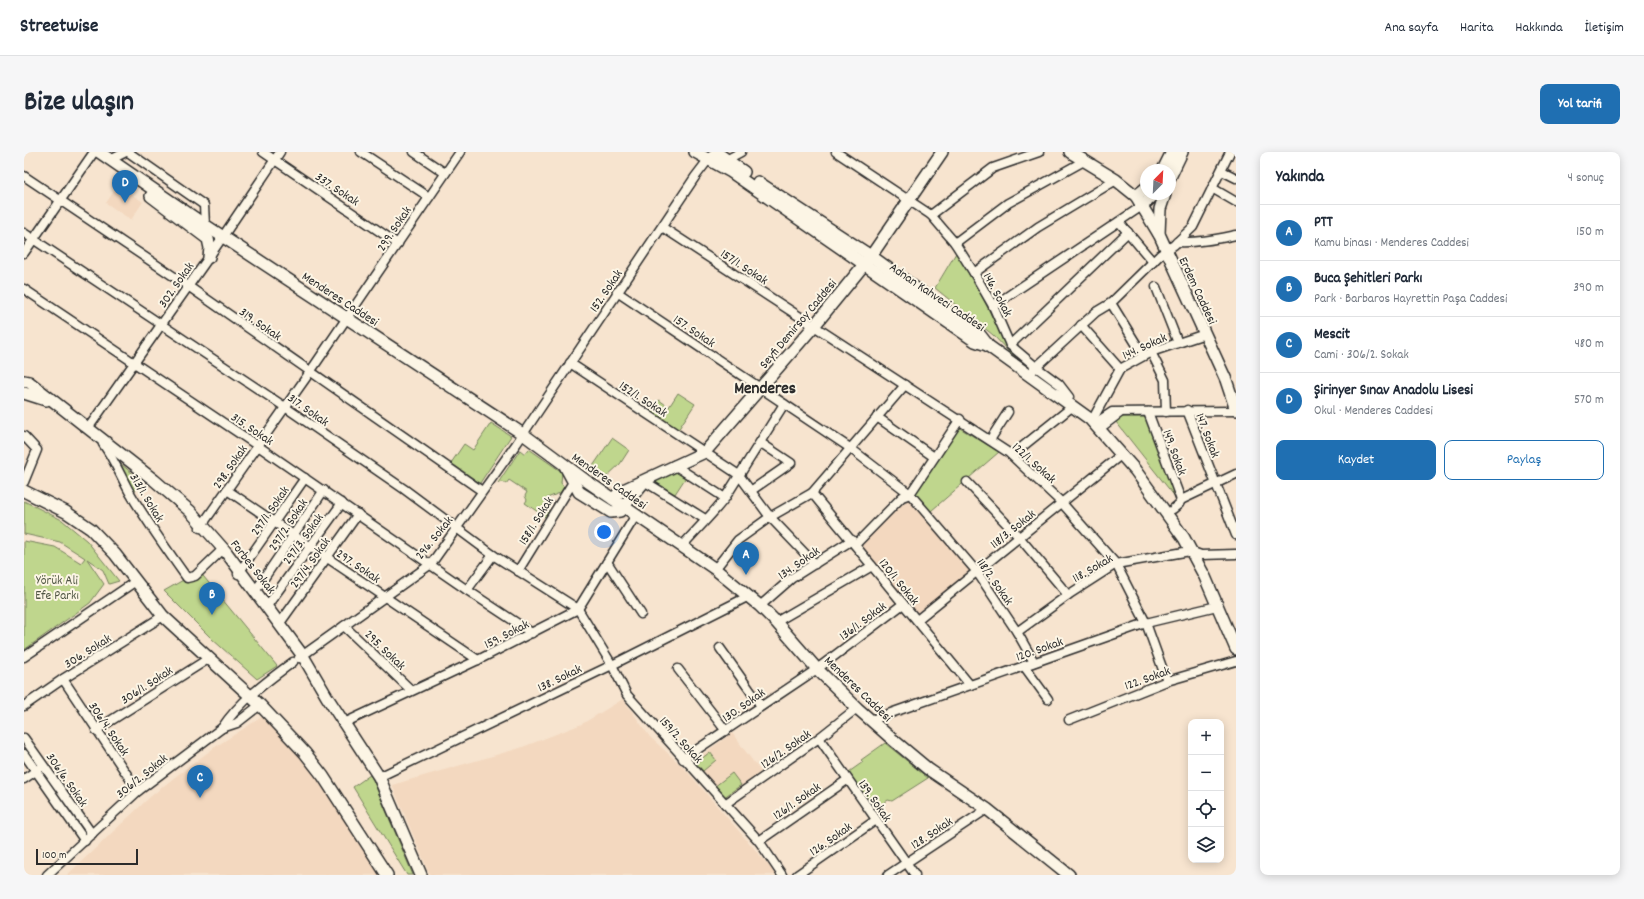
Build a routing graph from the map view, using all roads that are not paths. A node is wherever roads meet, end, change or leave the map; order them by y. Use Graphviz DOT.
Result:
graph roads {
  1 [pos="94,152"];
  2 [pos="99,152"];
  3 [pos="127,152"];
  4 [pos="264,152"];
  5 [pos="280,152"];
  6 [pos="361,152"];
  7 [pos="414,152"];
  8 [pos="460,152"];
  9 [pos="695,152"];
  10 [pos="740,152"];
  11 [pos="836,152"];
  12 [pos="942,152"];
  13 [pos="1039,152"];
  14 [pos="1070,152"];
  15 [pos="1172,152"];
  16 [pos="1182,152"];
  17 [pos="1230,152"];
  18 [pos="712,155"];
  19 [pos="110,160"];
  20 [pos="275,160"];
  21 [pos="1084,161"];
  22 [pos="723,163"];
  23 [pos="1166,164"];
  24 [pos="1176,164"];
  25 [pos="1222,171"];
  26 [pos="130,173"];
  27 [pos="445,173"];
  28 [pos="24,176"];
  29 [pos="1236,178"];
  30 [pos="1116,180"];
  31 [pos="1212,188"];
  32 [pos="1140,193"];
  33 [pos="1136,196"];
  34 [pos="429,197"];
  35 [pos="1148,200"];
  36 [pos="1163,200"];
  37 [pos="60,201"];
  38 [pos="909,202"];
  39 [pos="1236,202"];
  40 [pos="1142,206"];
  41 [pos="931,216"];
  42 [pos="1119,222"];
  43 [pos="205,225"];
  44 [pos="662,227"];
  45 [pos="1128,232"];
  46 [pos="24,233"];
  47 [pos="1236,235"];
  48 [pos="223,236"];
  49 [pos="1160,236"];
  50 [pos="33,239"];
  51 [pos="208,239"];
  52 [pos="1177,242"];
  53 [pos="955,243"];
  54 [pos="398,244"];
  55 [pos="1165,251"];
  56 [pos="24,253"];
  57 [pos="209,257"];
  58 [pos="868,260"];
  59 [pos="1154,262"];
  60 [pos="974,273"];
  61 [pos="188,286"];
  62 [pos="1156,287"];
  63 [pos="24,289"];
  64 [pos="617,292"];
  65 [pos="1111,303"];
  66 [pos="993,306"];
  67 [pos="347,318"];
  68 [pos="162,324"];
  69 [pos="1081,325"];
  70 [pos="814,326"];
  71 [pos="1204,334"];
  72 [pos="1178,343"];
  73 [pos="1010,345"];
  74 [pos="1147,353"];
  75 [pos="570,363"];
  76 [pos="134,364"];
  77 [pos="1120,369"];
  78 [pos="310,372"];
  79 [pos="1033,373"];
  80 [pos="26,380"];
  81 [pos="1232,384"];
  82 [pos="905,385"];
  83 [pos="760,388"];
  84 [pos="24,392"];
  85 [pos="1071,402"];
  86 [pos="55,403"];
  87 [pos="784,404"];
  88 [pos="285,407"];
  89 [pos="1187,410"];
  90 [pos="1236,410"];
  91 [pos="1008,412"];
  92 [pos="1148,412"];
  93 [pos="1166,412"];
  94 [pos="877,417"];
  95 [pos="960,419"];
  96 [pos="1099,423"];
  97 [pos="89,427"];
  98 [pos="522,434"];
  99 [pos="24,436"];
  100 [pos="990,440"];
  101 [pos="761,443"];
  102 [pos="258,446"];
  103 [pos="850,448"];
  104 [pos="705,452"];
  105 [pos="1122,454"];
  106 [pos="1012,456"];
  107 [pos="934,457"];
  108 [pos="564,466"];
  109 [pos="674,466"];
  110 [pos="1236,474"];
  111 [pos="739,475"];
  112 [pos="305,478"];
  113 [pos="644,481"];
  114 [pos="24,482"];
  115 [pos="573,482"];
  116 [pos="968,482"];
  117 [pos="1215,483"];
  118 [pos="227,490"];
  119 [pos="324,490"];
  120 [pos="752,490"];
  121 [pos="24,491"];
  122 [pos="482,491"];
  123 [pos="812,493"];
  124 [pos="910,494"];
  125 [pos="725,498"];
  126 [pos="613,500"];
  127 [pos="1181,500"];
  128 [pos="342,503"];
  129 [pos="1062,503"];
  130 [pos="623,506"];
  131 [pos="1173,509"];
  132 [pos="358,514"];
  133 [pos="636,515"];
  134 [pos="770,517"];
  135 [pos="705,519"];
  136 [pos="275,523"];
  137 [pos="201,526"];
  138 [pos="457,528"];
  139 [pos="293,535"];
  140 [pos="1236,535"];
  141 [pos="1020,538"];
  142 [pos="854,543"];
  143 [pos="682,546"];
  144 [pos="310,547"];
  145 [pos="220,552"];
  146 [pos="1195,553"];
  147 [pos="1236,554"];
  148 [pos="493,555"];
  149 [pos="327,558"];
  150 [pos="607,562"];
  151 [pos="431,564"];
  152 [pos="815,564"];
  153 [pos="1116,564"];
  154 [pos="872,566"];
  155 [pos="715,569"];
  156 [pos="518,570"];
  157 [pos="977,572"];
  158 [pos="239,573"];
  159 [pos="136,581"];
  160 [pos="256,590"];
  161 [pos="467,590"];
  162 [pos="1068,595"];
  163 [pos="749,596"];
  164 [pos="385,598"];
  165 [pos="903,604"];
  166 [pos="268,606"];
  167 [pos="760,606"];
  168 [pos="1217,606"];
  169 [pos="578,609"];
  170 [pos="641,614"];
  171 [pos="163,616"];
  172 [pos="917,620"];
  173 [pos="776,622"];
  174 [pos="280,623"];
  175 [pos="1146,623"];
  176 [pos="344,626"];
  177 [pos="1017,632"];
  178 [pos="1236,632"];
  179 [pos="532,633"];
  180 [pos="720,648"];
  181 [pos="1236,649"];
  182 [pos="24,657"];
  183 [pos="208,658"];
  184 [pos="298,659"];
  185 [pos="478,660"];
  186 [pos="1236,661"];
  187 [pos="1034,662"];
  188 [pos="612,665"];
  189 [pos="1024,666"];
  190 [pos="678,669"];
  191 [pos="817,669"];
  192 [pos="63,680"];
  193 [pos="1167,681"];
  194 [pos="970,685"];
  195 [pos="411,690"];
  196 [pos="252,696"];
  197 [pos="1048,699"];
  198 [pos="260,704"];
  199 [pos="24,706"];
  200 [pos="761,706"];
  201 [pos="857,708"];
  202 [pos="871,720"];
  203 [pos="1069,720"];
  204 [pos="344,723"];
  205 [pos="222,728"];
  206 [pos="96,730"];
  207 [pos="726,732"];
  208 [pos="24,738"];
  209 [pos="819,738"];
  210 [pos="24,754"];
  211 [pos="683,760"];
  212 [pos="44,766"];
  213 [pos="36,771"];
  214 [pos="379,777"];
  215 [pos="24,779"];
  216 [pos="847,780"];
  217 [pos="138,790"];
  218 [pos="725,804"];
  219 [pos="987,809"];
  220 [pos="876,820"];
  221 [pos="92,834"];
  222 [pos="85,841"];
  223 [pos="759,841"];
  224 [pos="907,863"];
  225 [pos="47,875"];
  226 [pos="387,875"];
  227 [pos="421,875"];
  228 [pos="782,875"];
  229 [pos="797,875"];
  230 [pos="888,875"];
  231 [pos="915,875"];
  232 [pos="1069,875"];
  1 -- 37 [label="street"];
  2 -- 19 [label="main road, Menderes Caddesi"];
  3 -- 19 [label="street"];
  3 -- 43 [label="street"];
  4 -- 20 [label="street, 337. Sokak"];
  5 -- 20 [label="street, 302. Sokak"];
  6 -- 34 [label="street"];
  7 -- 27 [label="street"];
  8 -- 27 [label="street, 299. Sokak"];
  9 -- 18 [label="main road, Adnan Kahveci Caddesi"];
  10 -- 22 [label="street"];
  11 -- 38 [label="street, 146. Sokak"];
  12 -- 38 [label="main road, Seyfi Demirsoy Caddesi"];
  13 -- 41 [label="street"];
  14 -- 21 [label="main road"];
  15 -- 23 [label="main road"];
  16 -- 24 [label="main road"];
  17 -- 25 [label="street"];
  18 -- 22 [label="main road, Adnan Kahveci Caddesi"];
  18 -- 44 [label="street, 152. Sokak"];
  19 -- 26 [label="main road, Menderes Caddesi"];
  20 -- 48 [label="street, 302. Sokak"];
  20 -- 54 [label="street, 337. Sokak"];
  21 -- 30 [label="main road"];
  21 -- 53 [label="street"];
  22 -- 58 [label="main road, Adnan Kahveci Caddesi"];
  25 -- 29 [label="street"];
  25 -- 31 [label="street"];
  26 -- 43 [label="main road, Menderes Caddesi"];
  26 -- 51 [label="main road"];
  27 -- 34 [label="street, 299. Sokak"];
  28 -- 37 [label="street, 319. Sokak"];
  30 -- 33 [label="main road"];
  30 -- 60 [label="street"];
  31 -- 39 [label="street"];
  31 -- 52 [label="street"];
  32 -- 33 [label="main road"];
  33 -- 40 [label="main road, Erdem Caddesi"];
  34 -- 54 [label="street, 299. Sokak"];
  35 -- 40 [label="main road"];
  36 -- 49 [label="main road"];
  37 -- 50 [label="street"];
  37 -- 61 [label="street, 319. Sokak"];
  38 -- 41 [label="street, 146. Sokak"];
  38 -- 58 [label="main road, Seyfi Demirsoy Caddesi"];
  40 -- 42 [label="street"];
  40 -- 49 [label="main road, Erdem Caddesi"];
  41 -- 53 [label="street, 146. Sokak"];
  42 -- 45 [label="street"];
  42 -- 66 [label="street"];
  43 -- 48 [label="main road, Menderes Caddesi"];
  44 -- 64 [label="street, 152. Sokak"];
  44 -- 70 [label="street, 157/1. Sokak"];
  45 -- 59 [label="street"];
  45 -- 73 [label="street"];
  46 -- 50 [label="street, 317. Sokak"];
  47 -- 52 [label="street"];
  48 -- 51 [label="street"];
  48 -- 57 [label="street, 302. Sokak"];
  48 -- 67 [label="main road, Menderes Caddesi"];
  49 -- 55 [label="main road, Erdem Caddesi"];
  50 -- 56 [label="street"];
  50 -- 68 [label="street, 317. Sokak"];
  51 -- 57 [label="main road"];
  52 -- 55 [label="street"];
  53 -- 60 [label="street, 146. Sokak"];
  54 -- 67 [label="street, 299. Sokak"];
  55 -- 59 [label="street"];
  55 -- 71 [label="main road, Erdem Caddesi"];
  57 -- 61 [label="street, 302. Sokak"];
  58 -- 70 [label="main road, Seyfi Demirsoy Caddesi"];
  58 -- 79 [label="main road, Adnan Kahveci Caddesi"];
  59 -- 65 [label="street"];
  60 -- 66 [label="street, 146. Sokak"];
  61 -- 68 [label="street, 302. Sokak"];
  61 -- 78 [label="street, 319. Sokak"];
  62 -- 72 [label="street"];
  63 -- 76 [label="street, 315. Sokak"];
  64 -- 75 [label="street, 152. Sokak"];
  64 -- 83 [label="street, 157. Sokak"];
  65 -- 69 [label="street"];
  65 -- 74 [label="street"];
  66 -- 73 [label="street, 146. Sokak"];
  67 -- 78 [label="street, 298. Sokak"];
  67 -- 98 [label="main road, Menderes Caddesi"];
  68 -- 76 [label="street, 302. Sokak"];
  68 -- 88 [label="street, 317. Sokak"];
  69 -- 77 [label="street"];
  69 -- 79 [label="street"];
  70 -- 82 [label="street, 122/1. Sokak"];
  70 -- 83 [label="main road, Seyfi Demirsoy Caddesi"];
  71 -- 72 [label="street, 144. Sokak"];
  71 -- 81 [label="main road, Erdem Caddesi"];
  72 -- 74 [label="street, 144. Sokak"];
  73 -- 79 [label="street, 146. Sokak"];
  74 -- 77 [label="street, 144. Sokak"];
  74 -- 93 [label="street"];
  75 -- 98 [label="street, 152. Sokak"];
  75 -- 104 [label="street, 152/1. Sokak"];
  76 -- 97 [label="street, 302. Sokak"];
  76 -- 102 [label="street, 315. Sokak"];
  77 -- 96 [label="street, 144. Sokak"];
  78 -- 88 [label="street, 298. Sokak"];
  78 -- 122 [label="street, 319. Sokak"];
  79 -- 85 [label="main road"];
  80 -- 86 [label="main road, Forbes Sokak"];
  81 -- 90 [label="main road, Erdem Caddesi"];
  82 -- 94 [label="street"];
  82 -- 95 [label="street, 122/1. Sokak"];
  83 -- 87 [label="street, 157. Sokak"];
  83 -- 104 [label="main road, Seyfi Demirsoy Caddesi"];
  84 -- 86 [label="main road"];
  85 -- 96 [label="main road"];
  85 -- 106 [label="street"];
  86 -- 97 [label="main road, Forbes Sokak"];
  87 -- 101 [label="street"];
  87 -- 103 [label="street, 157. Sokak"];
  88 -- 102 [label="street, 298. Sokak"];
  88 -- 138 [label="street, 317. Sokak"];
  89 -- 90 [label="street"];
  89 -- 93 [label="street"];
  89 -- 117 [label="street, 147. Sokak"];
  91 -- 100 [label="street"];
  92 -- 93 [label="street"];
  92 -- 96 [label="street"];
  92 -- 127 [label="street, 149. Sokak"];
  94 -- 103 [label="street"];
  94 -- 107 [label="street"];
  95 -- 100 [label="street, 122/1. Sokak"];
  95 -- 107 [label="street"];
  96 -- 105 [label="main road"];
  96 -- 131 [label="main road"];
  97 -- 137 [label="main road, Forbes Sokak"];
  97 -- 145 [label="street, 313/1. Sokak"];
  98 -- 108 [label="main road, Menderes Caddesi"];
  98 -- 122 [label="street, 296. Sokak"];
  99 -- 114 [label="street"];
  100 -- 106 [label="street, 122/1. Sokak"];
  101 -- 111 [label="street"];
  101 -- 120 [label="street"];
  102 -- 112 [label="street, 315. Sokak"];
  102 -- 118 [label="street, 298. Sokak"];
  103 -- 123 [label="street"];
  103 -- 124 [label="street, 118/2. Sokak"];
  104 -- 109 [label="main road, Seyfi Demirsoy Caddesi"];
  104 -- 111 [label="street, 152/1. Sokak"];
  105 -- 129 [label="street, 118/3. Sokak"];
  105 -- 146 [label="main road"];
  106 -- 129 [label="street, 122/1. Sokak"];
  107 -- 124 [label="street"];
  108 -- 115 [label="main road"];
  108 -- 126 [label="main road, Menderes Caddesi"];
  109 -- 113 [label="main road, Seyfi Demirsoy Caddesi"];
  109 -- 125 [label="street"];
  110 -- 117 [label="street"];
  111 -- 120 [label="street, 152/1. Sokak"];
  111 -- 125 [label="street"];
  112 -- 119 [label="street, 315. Sokak"];
  112 -- 136 [label="street, 297/1. Sokak"];
  113 -- 126 [label="main road, Seyfi Demirsoy Caddesi"];
  113 -- 130 [label="main road, Seyfi Demirsoy Caddesi"];
  113 -- 135 [label="street"];
  115 -- 130 [label="main road"];
  115 -- 156 [label="street, 158/1. Sokak"];
  116 -- 141 [label="street"];
  117 -- 127 [label="street"];
  117 -- 140 [label="street, 147. Sokak"];
  118 -- 136 [label="street, 297. Sokak"];
  118 -- 137 [label="street, 298. Sokak"];
  119 -- 128 [label="street, 315. Sokak"];
  119 -- 139 [label="street, 297/2. Sokak"];
  120 -- 134 [label="street, 152/1. Sokak"];
  121 -- 159 [label="main road"];
  122 -- 138 [label="street, 296. Sokak"];
  123 -- 134 [label="street"];
  123 -- 142 [label="street, 120/1. Sokak"];
  124 -- 142 [label="street, 134. Sokak"];
  124 -- 157 [label="street, 118/2. Sokak"];
  125 -- 135 [label="street"];
  126 -- 130 [label="main road, Menderes Caddesi"];
  127 -- 131 [label="street"];
  128 -- 132 [label="street, 315. Sokak"];
  128 -- 144 [label="street, 297/3. Sokak"];
  129 -- 141 [label="street, 118/3. Sokak"];
  129 -- 153 [label="street, 122/1. Sokak"];
  130 -- 133 [label="main road, Menderes Caddesi"];
  131 -- 146 [label="main road"];
  132 -- 149 [label="street, 297/4. Sokak"];
  132 -- 151 [label="street, 315. Sokak"];
  133 -- 143 [label="main road, Menderes Caddesi"];
  133 -- 150 [label="street"];
  134 -- 152 [label="street, 152/1. Sokak"];
  134 -- 155 [label="street"];
  135 -- 143 [label="street"];
  136 -- 139 [label="street, 297. Sokak"];
  136 -- 158 [label="street, 297/1. Sokak"];
  137 -- 145 [label="main road, Forbes Sokak"];
  137 -- 158 [label="main road, Forbes Sokak"];
  138 -- 148 [label="street, 317. Sokak"];
  138 -- 151 [label="street, 296. Sokak"];
  139 -- 144 [label="street, 297. Sokak"];
  139 -- 160 [label="street, 297/2. Sokak"];
  141 -- 157 [label="street, 118/3. Sokak"];
  141 -- 162 [label="street"];
  142 -- 152 [label="street, 134. Sokak"];
  142 -- 154 [label="street, 120/1. Sokak"];
  143 -- 155 [label="main road, Menderes Caddesi"];
  144 -- 149 [label="street, 297. Sokak"];
  144 -- 166 [label="street, 297/3. Sokak"];
  145 -- 158 [label="main road, Forbes Sokak"];
  146 -- 147 [label="street, 118. Sokak"];
  146 -- 153 [label="street, 118. Sokak"];
  146 -- 168 [label="main road"];
  146 -- 178 [label="main road"];
  148 -- 156 [label="street, 317. Sokak"];
  148 -- 161 [label="street"];
  149 -- 164 [label="street, 297. Sokak"];
  149 -- 174 [label="street, 297/4. Sokak"];
  150 -- 169 [label="street"];
  150 -- 170 [label="street"];
  151 -- 161 [label="street, 315. Sokak"];
  151 -- 164 [label="street, 296. Sokak"];
  152 -- 167 [label="street, 134. Sokak"];
  153 -- 162 [label="street, 118. Sokak"];
  153 -- 175 [label="street, 122/1. Sokak"];
  154 -- 165 [label="street, 120/1. Sokak"];
  154 -- 173 [label="street"];
  155 -- 163 [label="main road, Menderes Caddesi"];
  156 -- 169 [label="street, 317. Sokak"];
  157 -- 172 [label="street, 118/3. Sokak"];
  157 -- 177 [label="street, 118/2. Sokak"];
  158 -- 160 [label="main road, Forbes Sokak"];
  158 -- 184 [label="main road, Forbes Sokak"];
  159 -- 171 [label="main road"];
  159 -- 182 [label="street"];
  160 -- 166 [label="main road, Forbes Sokak"];
  161 -- 179 [label="street, 315. Sokak"];
  162 -- 177 [label="street, 118. Sokak"];
  163 -- 167 [label="main road, Menderes Caddesi"];
  163 -- 188 [label="street, 138. Sokak"];
  164 -- 176 [label="street, 296. Sokak"];
  164 -- 185 [label="street, 297. Sokak"];
  165 -- 172 [label="street, 120/1. Sokak"];
  165 -- 191 [label="street, 136/1. Sokak"];
  166 -- 174 [label="main road, Forbes Sokak"];
  167 -- 173 [label="main road, Menderes Caddesi"];
  168 -- 175 [label="street, 120. Sokak"];
  168 -- 181 [label="main road"];
  169 -- 179 [label="street, 159. Sokak"];
  169 -- 188 [label="street, 159/2. Sokak"];
  171 -- 183 [label="main road"];
  171 -- 192 [label="street, 306. Sokak"];
  172 -- 194 [label="street, 120/1. Sokak"];
  173 -- 191 [label="main road, Menderes Caddesi"];
  174 -- 184 [label="main road, Forbes Sokak"];
  175 -- 187 [label="street, 120. Sokak"];
  175 -- 193 [label="street, 122/1. Sokak"];
  176 -- 184 [label="street, 296. Sokak"];
  176 -- 195 [label="street, 295. Sokak"];
  177 -- 187 [label="street, 118/2. Sokak"];
  179 -- 185 [label="street, 159. Sokak"];
  180 -- 200 [label="street"];
  183 -- 196 [label="main road"];
  183 -- 206 [label="street, 306/1. Sokak"];
  184 -- 196 [label="street, 296. Sokak"];
  184 -- 204 [label="main road, Forbes Sokak"];
  185 -- 195 [label="street, 159. Sokak"];
  186 -- 193 [label="street, 122. Sokak"];
  187 -- 189 [label="street, 120. Sokak"];
  188 -- 211 [label="street, 159/2. Sokak"];
  188 -- 214 [label="street, 138. Sokak"];
  189 -- 194 [label="street, 120. Sokak"];
  189 -- 197 [label="street"];
  190 -- 207 [label="street"];
  191 -- 200 [label="street, 130. Sokak"];
  191 -- 201 [label="main road, Menderes Caddesi"];
  192 -- 199 [label="street, 306. Sokak"];
  192 -- 206 [label="street, 306/4. Sokak"];
  193 -- 203 [label="street, 122. Sokak"];
  194 -- 202 [label="street, 120. Sokak"];
  195 -- 204 [label="street, 159. Sokak"];
  196 -- 198 [label="main road"];
  196 -- 205 [label="street, 306/2. Sokak"];
  198 -- 205 [label="street"];
  198 -- 226 [label="main road"];
  200 -- 207 [label="street, 130. Sokak"];
  201 -- 202 [label="main road, Menderes Caddesi"];
  201 -- 209 [label="street, 126/2. Sokak"];
  202 -- 219 [label="main road, Menderes Caddesi"];
  204 -- 214 [label="main road, Forbes Sokak"];
  205 -- 217 [label="street, 306/2. Sokak"];
  206 -- 217 [label="street, 306/4. Sokak"];
  207 -- 211 [label="street, 130. Sokak"];
  208 -- 212 [label="street, 306/6. Sokak"];
  209 -- 216 [label="street, 139. Sokak"];
  209 -- 218 [label="street, 126/2. Sokak"];
  210 -- 213 [label="street, 306/6. Sokak"];
  211 -- 218 [label="street, 159/2. Sokak"];
  212 -- 213 [label="street"];
  212 -- 221 [label="street, 306/6. Sokak"];
  213 -- 215 [label="street"];
  213 -- 222 [label="street, 306/6. Sokak"];
  214 -- 227 [label="main road, Forbes Sokak"];
  216 -- 220 [label="street, 139. Sokak"];
  216 -- 223 [label="street, 126/1. Sokak"];
  217 -- 221 [label="street, 306/2. Sokak"];
  218 -- 223 [label="street, 159/2. Sokak"];
  219 -- 224 [label="street, 128. Sokak"];
  219 -- 232 [label="main road, Menderes Caddesi"];
  220 -- 224 [label="street, 139. Sokak"];
  220 -- 229 [label="street, 126. Sokak"];
  221 -- 222 [label="street, 306/2. Sokak"];
  222 -- 225 [label="street, 306/2. Sokak"];
  223 -- 228 [label="street, 159/2. Sokak"];
  224 -- 230 [label="street, 128. Sokak"];
  224 -- 231 [label="street, 139. Sokak"];
}
